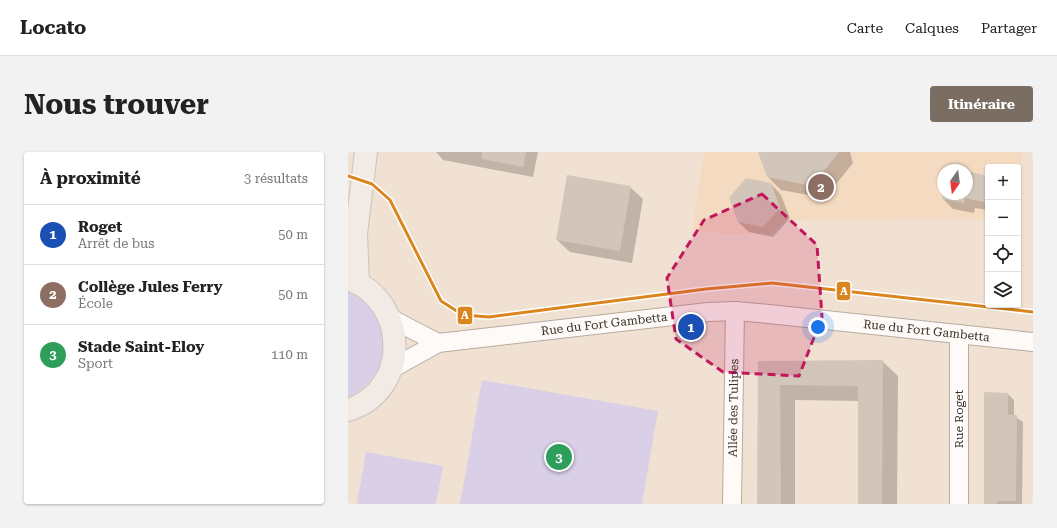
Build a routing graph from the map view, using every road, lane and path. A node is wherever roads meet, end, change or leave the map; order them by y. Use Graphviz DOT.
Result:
graph roads {
  1 [pos="366,152"];
  2 [pos="353,281"];
  3 [pos="735,311"];
  4 [pos="390,318"];
  5 [pos="959,334"];
  6 [pos="1033,342"];
  7 [pos="438,343"];
  8 [pos="391,369"];
  9 [pos="348,410"];
  10 [pos="732,504"];
  11 [pos="959,504"];
  1 -- 2 [label="main road"];
  2 -- 4 [label="main road"];
  3 -- 5 [label="street, Rue du Fort Gambetta"];
  3 -- 7 [label="street, Rue du Fort Gambetta"];
  3 -- 10 [label="street, Allée des Tulipes"];
  4 -- 7 [label="street"];
  4 -- 8 [label="main road"];
  5 -- 6 [label="street, Rue du Fort Gambetta"];
  5 -- 11 [label="street, Rue Roget"];
  7 -- 8 [label="street, Rue du Fort Gambetta"];
  8 -- 9 [label="main road"];
}
